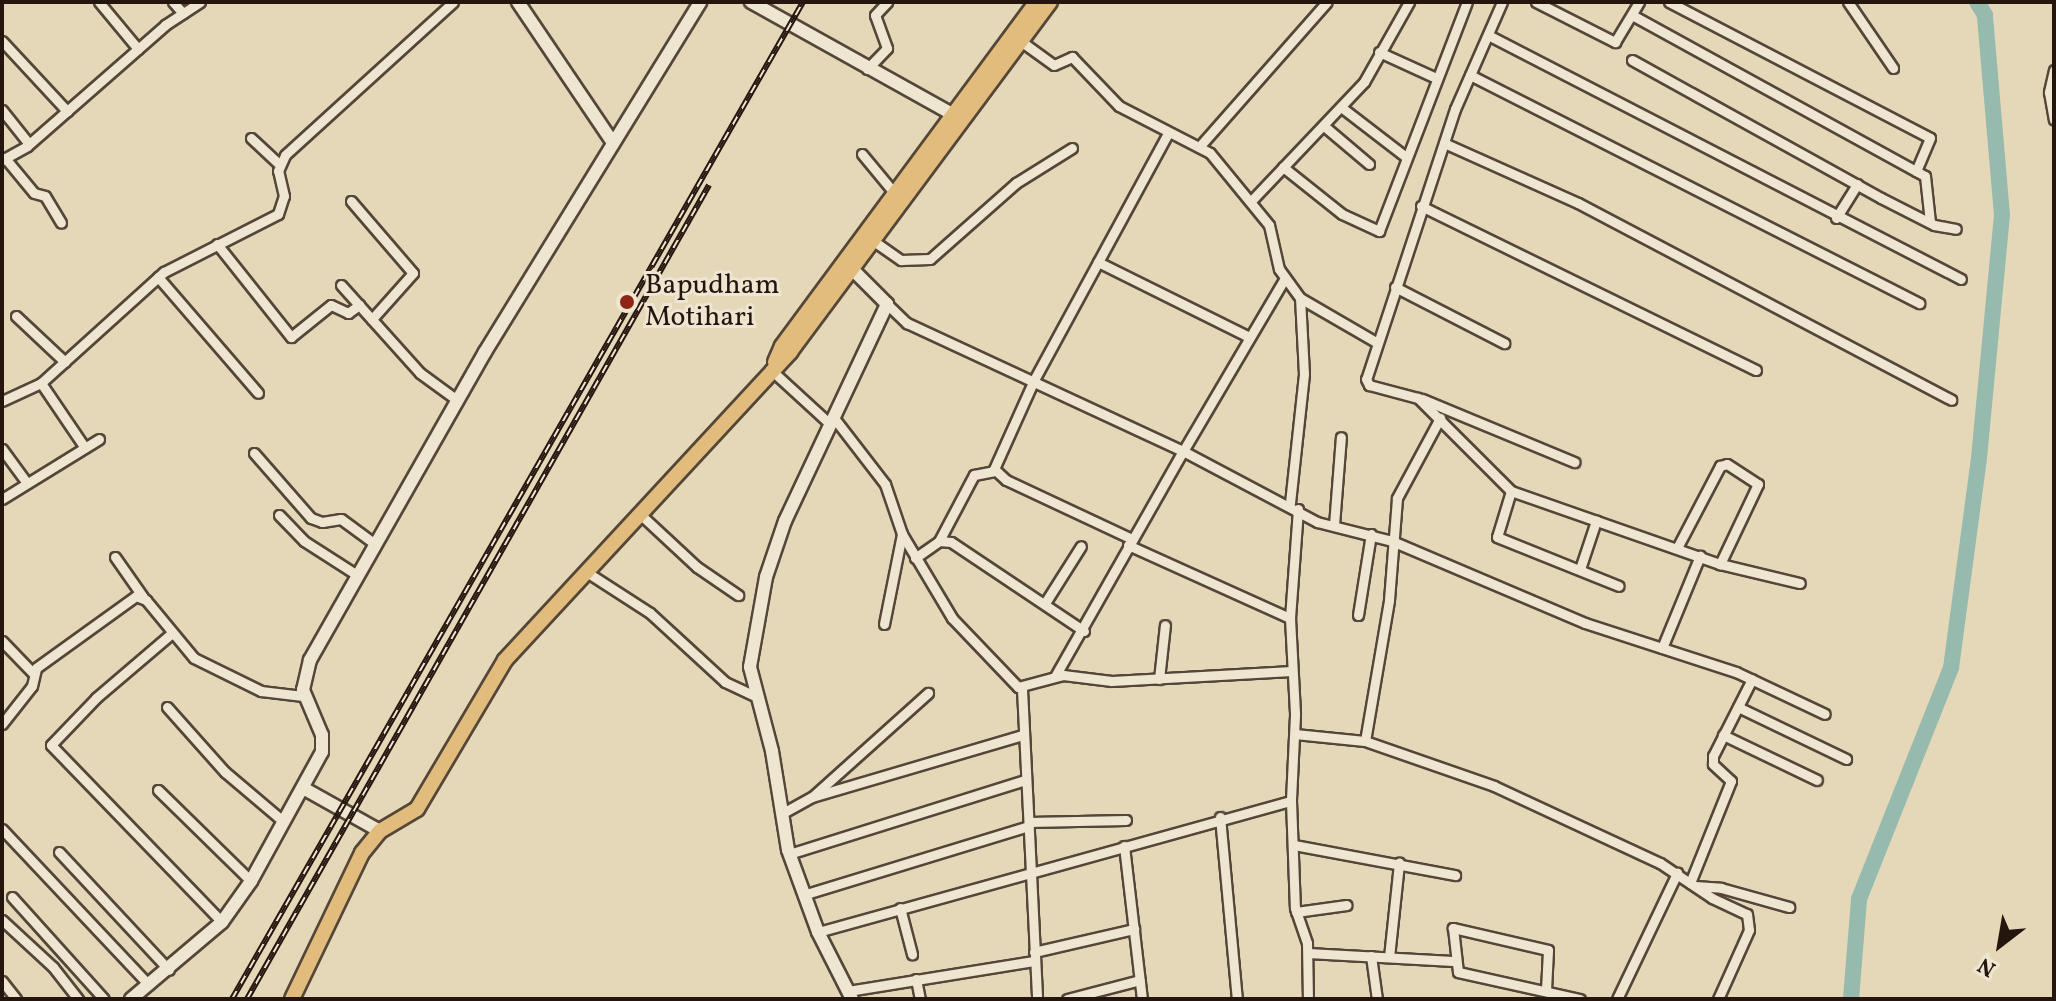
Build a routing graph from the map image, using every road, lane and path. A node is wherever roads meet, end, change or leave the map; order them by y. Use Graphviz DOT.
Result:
graph roads {
  1 [pos="99,2"];
  2 [pos="173,2"];
  3 [pos="200,2"];
  4 [pos="453,2"];
  5 [pos="518,2"];
  6 [pos="700,2"];
  7 [pos="751,2"];
  8 [pos="887,2"];
  9 [pos="1037,2"];
  10 [pos="1050,2"];
  11 [pos="1327,2"];
  12 [pos="1409,2"];
  13 [pos="1467,2"];
  14 [pos="1502,2"];
  15 [pos="1536,2"];
  16 [pos="1639,2"];
  17 [pos="1669,2"];
  18 [pos="1848,2"];
  19 [pos="183,13"];
  20 [pos="1632,15"];
  21 [pos="1488,35"];
  22 [pos="2,41"];
  23 [pos="1022,42"];
  24 [pos="138,49"];
  25 [pos="1379,52"];
  26 [pos="1632,60"];
  27 [pos="1893,68"];
  28 [pos="867,69"];
  29 [pos="2054,70"];
  30 [pos="1470,75"];
  31 [pos="1436,78"];
  32 [pos="1341,107"];
  33 [pos="2,110"];
  34 [pos="67,111"];
  35 [pos="959,118"];
  36 [pos="2054,120"];
  37 [pos="1324,126"];
  38 [pos="1167,135"];
  39 [pos="251,138"];
  40 [pos="613,143"];
  41 [pos="1444,143"];
  42 [pos="29,144"];
  43 [pos="1199,147"];
  44 [pos="1072,148"];
  45 [pos="862,154"];
  46 [pos="1406,157"];
  47 [pos="3,159"];
  48 [pos="279,164"];
  49 [pos="1369,164"];
  50 [pos="1283,167"];
  51 [pos="1916,171"];
  52 [pos="1857,184"];
  53 [pos="896,195"];
  54 [pos="1252,200"];
  55 [pos="351,201"];
  56 [pos="1421,206"];
  57 [pos="1836,218"];
  58 [pos="1930,222"];
  59 [pos="61,223"];
  60 [pos="1956,229"];
  61 [pos="875,242"];
  62 [pos="217,244"];
  63 [pos="1098,262"];
  64 [pos="853,270"];
  65 [pos="158,277"];
  66 [pos="1285,278"];
  67 [pos="1961,279"];
  68 [pos="341,285"];
  69 [pos="1395,287"];
  70 [pos="1300,298"];
  71 [pos="1919,303"];
  72 [pos="887,304"];
  73 [pos="359,305"];
  74 [pos="16,316"];
  75 [pos="372,319"];
  76 [pos="1249,337"];
  77 [pos="1376,342"];
  78 [pos="1504,343"];
  79 [pos="65,362"];
  80 [pos="772,366"];
  81 [pos="1756,370"];
  82 [pos="1034,380"];
  83 [pos="41,383"];
  84 [pos="258,393"];
  85 [pos="1418,398"];
  86 [pos="457,400"];
  87 [pos="1951,400"];
  88 [pos="2,401"];
  89 [pos="1440,418"];
  90 [pos="832,421"];
  91 [pos="1341,437"];
  92 [pos="99,439"];
  93 [pos="85,448"];
  94 [pos="2,449"];
  95 [pos="1183,451"];
  96 [pos="254,453"];
  97 [pos="1574,462"];
  98 [pos="995,471"];
  99 [pos="27,483"];
  100 [pos="1511,491"];
  101 [pos="2,499"];
  102 [pos="1294,506"];
  103 [pos="279,515"];
  104 [pos="641,515"];
  105 [pos="1596,521"];
  106 [pos="1334,525"];
  107 [pos="902,534"];
  108 [pos="1371,534"];
  109 [pos="939,541"];
  110 [pos="1392,541"];
  111 [pos="1130,542"];
  112 [pos="375,544"];
  113 [pos="1081,546"];
  114 [pos="1677,548"];
  115 [pos="1700,556"];
  116 [pos="115,557"];
  117 [pos="915,558"];
  118 [pos="1720,564"];
  119 [pos="1580,569"];
  120 [pos="585,571"];
  121 [pos="357,575"];
  122 [pos="1800,583"];
  123 [pos="1619,586"];
  124 [pos="738,595"];
  125 [pos="143,597"];
  126 [pos="1045,603"];
  127 [pos="1358,615"];
  128 [pos="1290,618"];
  129 [pos="884,624"];
  130 [pos="1165,625"];
  131 [pos="1084,631"];
  132 [pos="172,633"];
  133 [pos="2,641"];
  134 [pos="1662,648"];
  135 [pos="1292,671"];
  136 [pos="34,674"];
  137 [pos="1056,675"];
  138 [pos="1159,679"];
  139 [pos="1752,679"];
  140 [pos="1022,689"];
  141 [pos="928,693"];
  142 [pos="753,695"];
  143 [pos="303,696"];
  144 [pos="167,707"];
  145 [pos="1738,707"];
  146 [pos="1825,714"];
  147 [pos="2,724"];
  148 [pos="1295,734"];
  149 [pos="1022,735"];
  150 [pos="1723,735"];
  151 [pos="1365,741"];
  152 [pos="1846,759"];
  153 [pos="1025,780"];
  154 [pos="1817,780"];
  155 [pos="303,788"];
  156 [pos="158,790"];
  157 [pos="812,797"];
  158 [pos="1291,801"];
  159 [pos="781,814"];
  160 [pos="1220,817"];
  161 [pos="1126,820"];
  162 [pos="284,822"];
  163 [pos="1029,824"];
  164 [pos="2,829"];
  165 [pos="380,831"];
  166 [pos="1294,845"];
  167 [pos="1124,846"];
  168 [pos="59,852"];
  169 [pos="789,854"];
  170 [pos="1399,863"];
  171 [pos="1677,873"];
  172 [pos="1031,875"];
  173 [pos="1455,875"];
  174 [pos="251,881"];
  175 [pos="1692,884"];
  176 [pos="803,895"];
  177 [pos="12,897"];
  178 [pos="1347,905"];
  179 [pos="1789,907"];
  180 [pos="900,908"];
  181 [pos="1296,912"];
  182 [pos="2,920"];
  183 [pos="222,922"];
  184 [pos="1134,929"];
  185 [pos="818,932"];
  186 [pos="1308,953"];
  187 [pos="912,954"];
  188 [pos="1034,956"];
  189 [pos="1371,956"];
  190 [pos="1389,957"];
  191 [pos="1453,961"];
  192 [pos="169,970"];
  193 [pos="916,979"];
  194 [pos="1140,980"];
  195 [pos="2,981"];
  196 [pos="149,985"];
  197 [pos="1546,990"];
  198 [pos="850,995"];
  199 [pos="16,999"];
  200 [pos="78,999"];
  201 [pos="104,999"];
  202 [pos="131,999"];
  203 [pos="292,999"];
  204 [pos="920,999"];
  205 [pos="1037,999"];
  206 [pos="1067,999"];
  207 [pos="1142,999"];
  208 [pos="1237,999"];
  209 [pos="1308,999"];
  210 [pos="1377,999"];
  211 [pos="1580,999"];
  212 [pos="1617,999"];
  213 [pos="1718,999"];
  1 -- 24 [label="street"];
  2 -- 19 [label="street"];
  3 -- 19 [label="street"];
  4 -- 48 [label="street"];
  5 -- 40 [label="street"];
  6 -- 40 [label="street"];
  7 -- 28 [label="street"];
  8 -- 28 [label="street"];
  9 -- 35 [label="main road"];
  10 -- 23 [label="main road"];
  11 -- 43 [label="street"];
  12 -- 25 [label="street"];
  13 -- 31 [label="street"];
  14 -- 21 [label="street"];
  15 -- 20 [label="street"];
  16 -- 20 [label="street"];
  17 -- 51 [label="street"];
  18 -- 27 [label="street"];
  19 -- 24 [label="street"];
  20 -- 51 [label="street"];
  21 -- 30 [label="street"];
  21 -- 57 [label="street"];
  22 -- 34 [label="street"];
  23 -- 35 [label="main road"];
  23 -- 38 [label="street"];
  24 -- 34 [label="street"];
  25 -- 31 [label="street"];
  25 -- 32 [label="street"];
  26 -- 52 [label="street"];
  28 -- 35 [label="street"];
  29 -- 36 [label="street"];
  30 -- 41 [label="street"];
  30 -- 71 [label="street"];
  31 -- 46 [label="street"];
  32 -- 37 [label="street"];
  32 -- 46 [label="street"];
  33 -- 42 [label="street"];
  34 -- 42 [label="street"];
  35 -- 53 [label="main road"];
  35 -- 61 [label="main road"];
  37 -- 49 [label="street"];
  37 -- 50 [label="street"];
  38 -- 43 [label="street"];
  38 -- 63 [label="street"];
  39 -- 48 [label="street"];
  40 -- 86 [label="street"];
  41 -- 56 [label="street"];
  41 -- 87 [label="street"];
  42 -- 47 [label="street"];
  43 -- 54 [label="street"];
  44 -- 61 [label="street"];
  45 -- 53 [label="street"];
  46 -- 50 [label="street"];
  47 -- 59 [label="street"];
  48 -- 62 [label="street"];
  50 -- 54 [label="street"];
  51 -- 58 [label="street"];
  52 -- 57 [label="street"];
  52 -- 58 [label="street"];
  53 -- 80 [label="main road"];
  54 -- 66 [label="street"];
  55 -- 75 [label="street"];
  56 -- 69 [label="street"];
  56 -- 81 [label="street"];
  57 -- 67 [label="street"];
  58 -- 60 [label="street"];
  61 -- 64 [label="main road"];
  62 -- 65 [label="street"];
  62 -- 73 [label="street"];
  63 -- 76 [label="street"];
  63 -- 82 [label="street"];
  64 -- 72 [label="street"];
  64 -- 80 [label="main road"];
  65 -- 79 [label="street"];
  65 -- 84 [label="street"];
  66 -- 70 [label="street"];
  66 -- 76 [label="street"];
  68 -- 73 [label="street"];
  69 -- 77 [label="street"];
  69 -- 78 [label="street"];
  70 -- 77 [label="street"];
  70 -- 102 [label="street"];
  72 -- 82 [label="street"];
  72 -- 90 [label="street"];
  73 -- 75 [label="street"];
  74 -- 79 [label="street"];
  75 -- 86 [label="street"];
  76 -- 95 [label="street"];
  77 -- 85 [label="street"];
  79 -- 83 [label="street"];
  80 -- 90 [label="street"];
  80 -- 104 [label="main road"];
  82 -- 95 [label="street"];
  82 -- 98 [label="street"];
  83 -- 88 [label="street"];
  83 -- 93 [label="street"];
  85 -- 89 [label="street"];
  85 -- 97 [label="street"];
  86 -- 112 [label="street"];
  89 -- 100 [label="street"];
  89 -- 110 [label="street"];
  90 -- 107 [label="street"];
  90 -- 142 [label="street"];
  91 -- 106 [label="street"];
  92 -- 93 [label="street"];
  93 -- 99 [label="street"];
  94 -- 99 [label="street"];
  95 -- 102 [label="street"];
  95 -- 111 [label="street"];
  96 -- 112 [label="street"];
  98 -- 109 [label="street"];
  98 -- 111 [label="street"];
  99 -- 101 [label="street"];
  100 -- 105 [label="street"];
  100 -- 119 [label="street"];
  102 -- 106 [label="street"];
  102 -- 128 [label="street"];
  103 -- 121 [label="street"];
  104 -- 120 [label="main road"];
  104 -- 124 [label="street"];
  105 -- 114 [label="street"];
  105 -- 119 [label="street"];
  106 -- 108 [label="street"];
  107 -- 117 [label="street"];
  107 -- 129 [label="street"];
  108 -- 110 [label="street"];
  108 -- 127 [label="street"];
  109 -- 117 [label="street"];
  109 -- 126 [label="street"];
  110 -- 134 [label="street"];
  110 -- 151 [label="street"];
  111 -- 128 [label="street"];
  111 -- 131 [label="street"];
  112 -- 121 [label="street"];
  113 -- 126 [label="street"];
  114 -- 115 [label="street"];
  114 -- 118 [label="street"];
  115 -- 118 [label="street"];
  115 -- 134 [label="street"];
  116 -- 125 [label="street"];
  117 -- 140 [label="street"];
  118 -- 122 [label="street"];
  119 -- 123 [label="street"];
  120 -- 142 [label="street"];
  120 -- 165 [label="main road"];
  121 -- 143 [label="street"];
  125 -- 132 [label="street"];
  125 -- 136 [label="street"];
  126 -- 131 [label="street"];
  128 -- 135 [label="street"];
  130 -- 138 [label="street"];
  131 -- 137 [label="street"];
  132 -- 143 [label="street"];
  132 -- 183 [label="street"];
  133 -- 136 [label="street"];
  134 -- 139 [label="street"];
  135 -- 138 [label="street"];
  135 -- 148 [label="street"];
  136 -- 147 [label="street"];
  137 -- 138 [label="street"];
  137 -- 140 [label="street"];
  139 -- 145 [label="street"];
  139 -- 146 [label="street"];
  140 -- 149 [label="street"];
  141 -- 157 [label="street"];
  142 -- 159 [label="street"];
  143 -- 155 [label="street"];
  144 -- 162 [label="street"];
  145 -- 150 [label="street"];
  145 -- 152 [label="street"];
  148 -- 151 [label="street"];
  148 -- 158 [label="street"];
  149 -- 153 [label="street"];
  149 -- 157 [label="street"];
  150 -- 154 [label="street"];
  150 -- 175 [label="street"];
  151 -- 171 [label="street"];
  153 -- 163 [label="street"];
  153 -- 169 [label="street"];
  155 -- 162 [label="street"];
  155 -- 165 [label="street"];
  156 -- 174 [label="street"];
  157 -- 159 [label="street"];
  158 -- 160 [label="street"];
  158 -- 166 [label="street"];
  159 -- 169 [label="street"];
  160 -- 167 [label="street"];
  160 -- 208 [label="street"];
  161 -- 163 [label="street"];
  162 -- 174 [label="street"];
  163 -- 172 [label="street"];
  163 -- 176 [label="street"];
  164 -- 196 [label="street"];
  165 -- 203 [label="main road"];
  166 -- 170 [label="street"];
  166 -- 181 [label="street"];
  167 -- 172 [label="street"];
  167 -- 184 [label="street"];
  168 -- 192 [label="street"];
  169 -- 176 [label="street"];
  170 -- 173 [label="street"];
  170 -- 190 [label="street"];
  171 -- 175 [label="street"];
  171 -- 212 [label="street"];
  172 -- 180 [label="street"];
  172 -- 188 [label="street"];
  174 -- 183 [label="street"];
  175 -- 179 [label="street"];
  175 -- 213 [label="street"];
  176 -- 185 [label="street"];
  177 -- 201 [label="street"];
  178 -- 181 [label="street"];
  180 -- 185 [label="street"];
  180 -- 187 [label="street"];
  181 -- 186 [label="street"];
  182 -- 200 [label="street"];
  183 -- 192 [label="street"];
  184 -- 188 [label="street"];
  184 -- 194 [label="street"];
  185 -- 198 [label="street"];
  186 -- 189 [label="street"];
  186 -- 209 [label="street"];
  188 -- 193 [label="street"];
  188 -- 205 [label="street"];
  189 -- 190 [label="street"];
  189 -- 210 [label="street"];
  190 -- 191 [label="street"];
  191 -- 197 [label="street"];
  191 -- 197 [label="street"];
  192 -- 196 [label="street"];
  193 -- 198 [label="street"];
  193 -- 204 [label="street"];
  194 -- 206 [label="street"];
  194 -- 207 [label="street"];
  195 -- 199 [label="street"];
  196 -- 202 [label="street"];
  197 -- 211 [label="street"];
}
